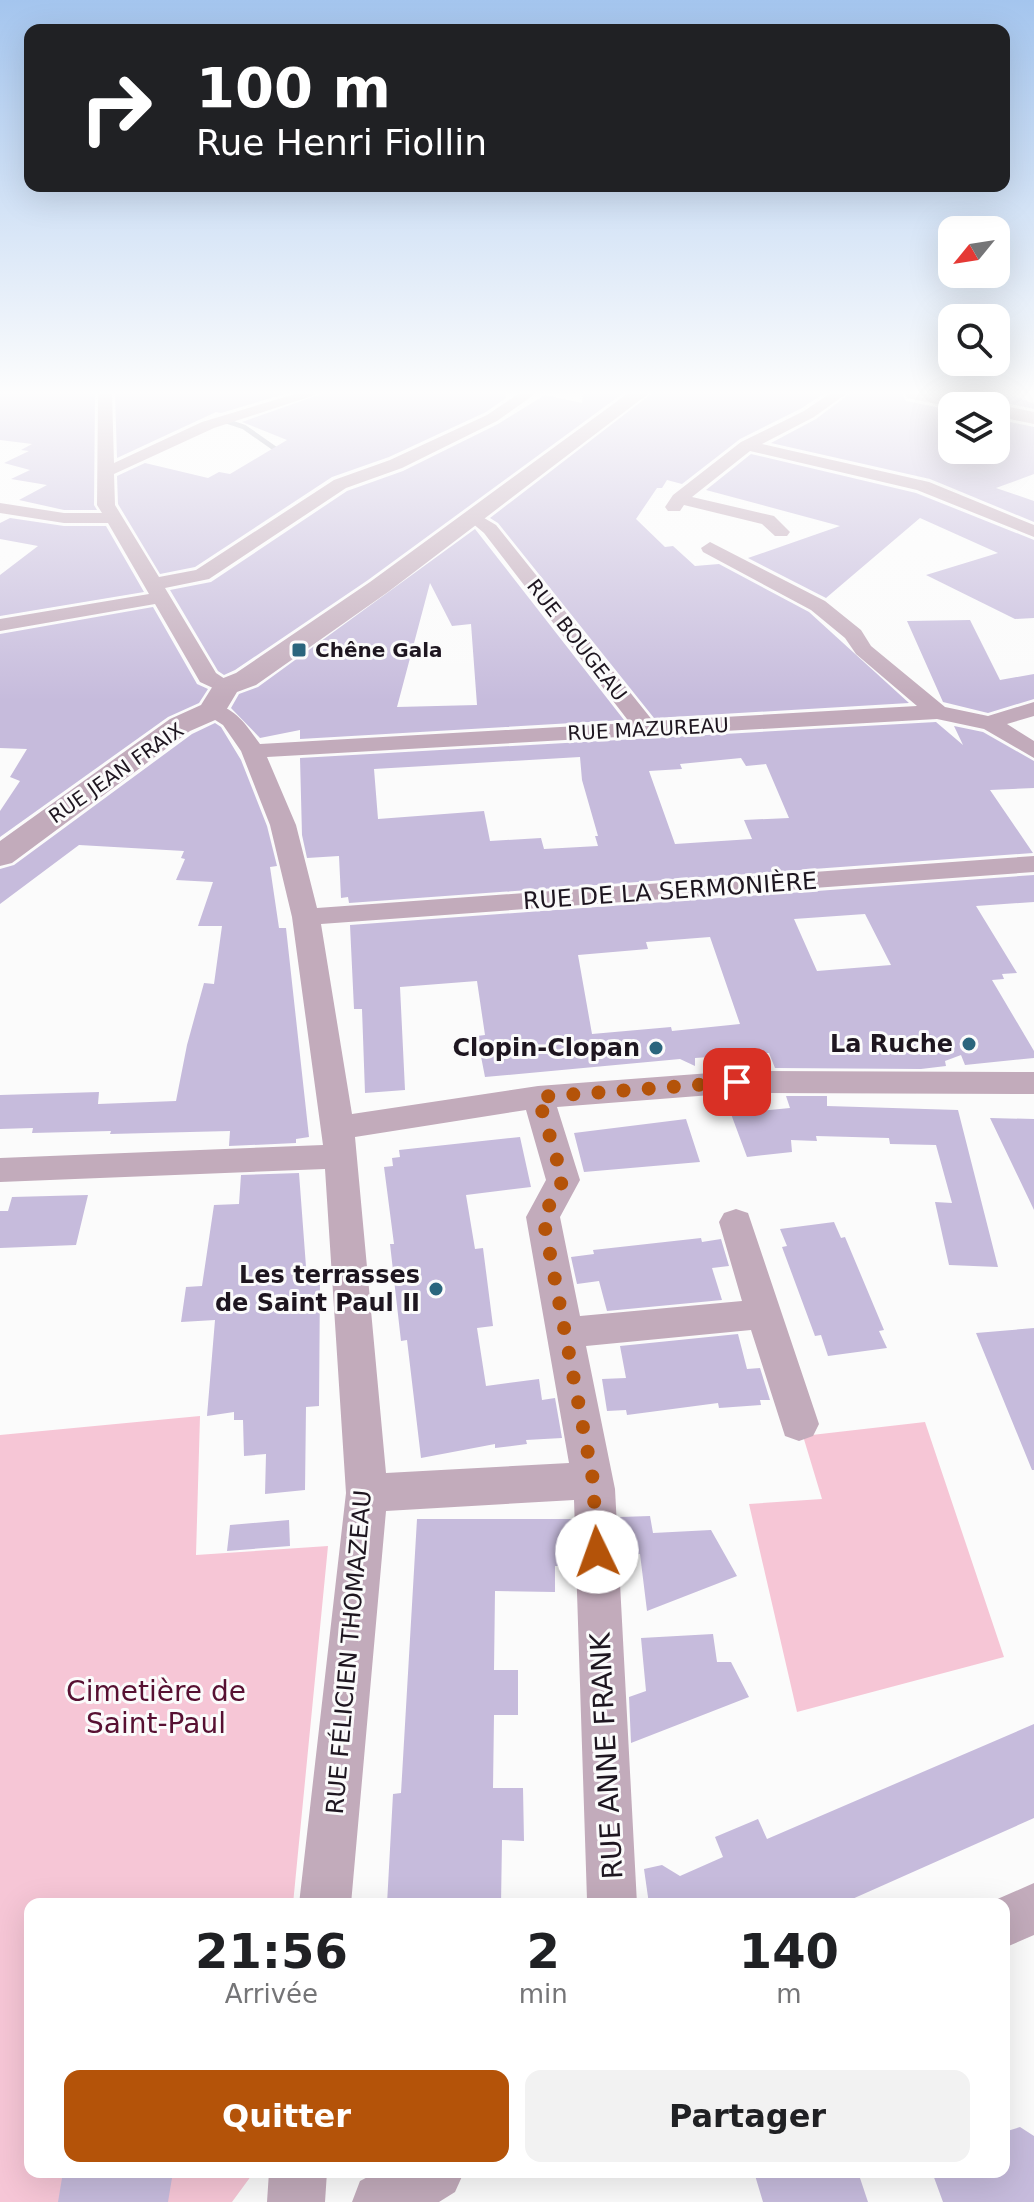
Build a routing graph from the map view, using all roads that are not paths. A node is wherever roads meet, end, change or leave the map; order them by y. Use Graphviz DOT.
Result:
graph roads {
  1 [pos="106,497"];
  2 [pos="321,497"];
  3 [pos="501,497"];
  4 [pos="684,497"];
  5 [pos="949,497"];
  6 [pos="0,508"];
  7 [pos="474,517"];
  8 [pos="114,518"];
  9 [pos="781,532"];
  10 [pos="1034,532"];
  11 [pos="710,548"];
  12 [pos="159,591"];
  13 [pos="0,625"];
  14 [pos="219,699"];
  15 [pos="1034,709"];
  16 [pos="937,712"];
  17 [pos="992,724"];
  18 [pos="647,729"];
  19 [pos="253,751"];
  20 [pos="1034,751"];
  21 [pos="0,856"];
  22 [pos="1034,864"];
  23 [pos="306,917"];
  24 [pos="1034,1083"];
  25 [pos="538,1097"];
  26 [pos="338,1142"];
  27 [pos="0,1170"];
  28 [pos="736,1222"];
  29 [pos="766,1314"];
  30 [pos="567,1333"];
  31 [pos="799,1424"];
  32 [pos="593,1480"];
  33 [pos="367,1493"];
  34 [pos="326,1898"];
  35 [pos="613,1898"];
  36 [pos="1034,1909"];
  37 [pos="1010,1919"];
  38 [pos="298,2178"];
  39 [pos="424,2178"];
  40 [pos="296,2202"];
  41 [pos="381,2202"];
  1 -- 8 [label="street, RUE FÉLICIEN THOMAZEAU"];
  2 -- 12 [label="street"];
  3 -- 7 [label="street, RUE JEAN FRAIX"];
  4 -- 9 [label="street"];
  5 -- 10 [label="street"];
  6 -- 8 [label="street"];
  7 -- 14 [label="street, RUE JEAN FRAIX"];
  7 -- 18 [label="street, RUE BOUGEAU"];
  8 -- 12 [label="street, RUE FÉLICIEN THOMAZEAU"];
  11 -- 16 [label="street"];
  12 -- 13 [label="street"];
  12 -- 14 [label="street, RUE FÉLICIEN THOMAZEAU"];
  14 -- 19 [label="street, RUE FÉLICIEN THOMAZEAU"];
  14 -- 21 [label="street, RUE JEAN FRAIX"];
  15 -- 17 [label="street"];
  16 -- 17 [label="street, RUE MAZUREAU"];
  16 -- 18 [label="street, RUE MAZUREAU"];
  17 -- 20 [label="street, RUE MAZUREAU"];
  18 -- 19 [label="street, RUE MAZUREAU"];
  19 -- 23 [label="street, RUE FÉLICIEN THOMAZEAU"];
  22 -- 23 [label="street, RUE DE LA SERMONIÈRE"];
  23 -- 26 [label="street, RUE FÉLICIEN THOMAZEAU"];
  24 -- 25 [label="street"];
  25 -- 26 [label="street"];
  25 -- 30 [label="street, RUE ANNE FRANK"];
  26 -- 27 [label="street"];
  26 -- 33 [label="street, RUE FÉLICIEN THOMAZEAU"];
  28 -- 29 [label="street"];
  29 -- 30 [label="street"];
  29 -- 31 [label="street"];
  30 -- 32 [label="street, RUE ANNE FRANK"];
  32 -- 33 [label="street"];
  32 -- 35 [label="street, RUE ANNE FRANK"];
  33 -- 34 [label="street, RUE FÉLICIEN THOMAZEAU"];
  36 -- 37 [label="street"];
  38 -- 40 [label="street"];
  39 -- 41 [label="street"];
}
